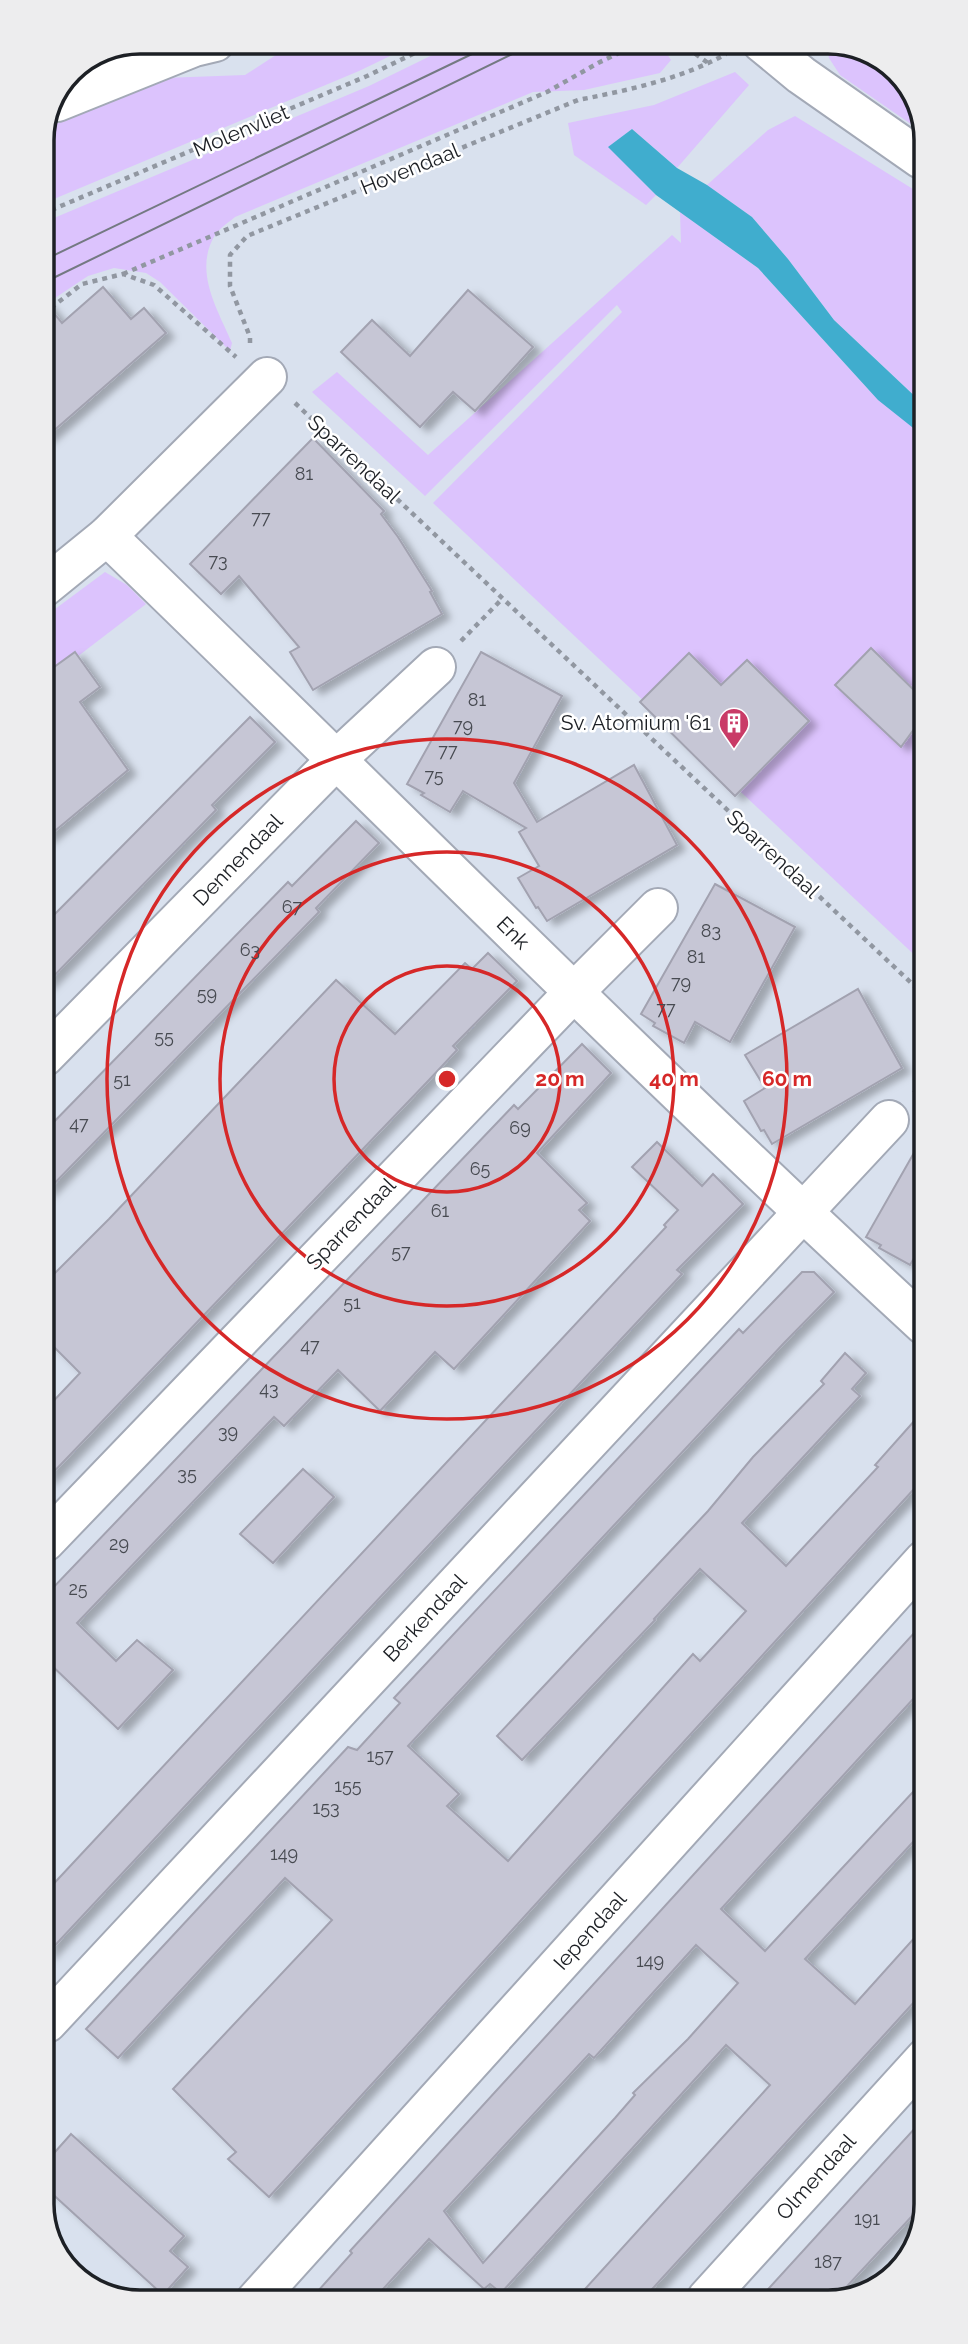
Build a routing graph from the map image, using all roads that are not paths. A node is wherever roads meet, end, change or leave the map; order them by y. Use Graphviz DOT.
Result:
graph roads {
  1 [pos="179,54"];
  2 [pos="776,54"];
  3 [pos="64,100"];
  4 [pos="914,154"];
  5 [pos="252,361"];
  6 [pos="107,536"];
  7 [pos="54,579"];
  8 [pos="436,667"];
  9 [pos="337,759"];
  10 [pos="658,908"];
  11 [pos="573,993"];
  12 [pos="54,1047"];
  13 [pos="889,1120"];
  14 [pos="803,1213"];
  15 [pos="914,1316"];
  16 [pos="54,1534"];
  17 [pos="914,1571"];
  18 [pos="54,2016"];
  19 [pos="914,2070"];
  20 [pos="265,2290"];
  21 [pos="714,2290"];
  1 -- 3 [label="street"];
  2 -- 4 [label="street"];
  5 -- 6 [label="street"];
  6 -- 7 [label="street"];
  6 -- 9 [label="street, Enk"];
  8 -- 9 [label="street, Dennendaal"];
  9 -- 11 [label="street, Enk"];
  9 -- 12 [label="street, Dennendaal"];
  10 -- 11 [label="street, Sparrendaal"];
  11 -- 14 [label="street, Enk"];
  11 -- 16 [label="street, Sparrendaal"];
  13 -- 14 [label="street"];
  14 -- 15 [label="street, Enk"];
  14 -- 18 [label="street, Berkendaal"];
  17 -- 20 [label="street, Iependaal"];
  19 -- 21 [label="street, Olmendaal"];
}
